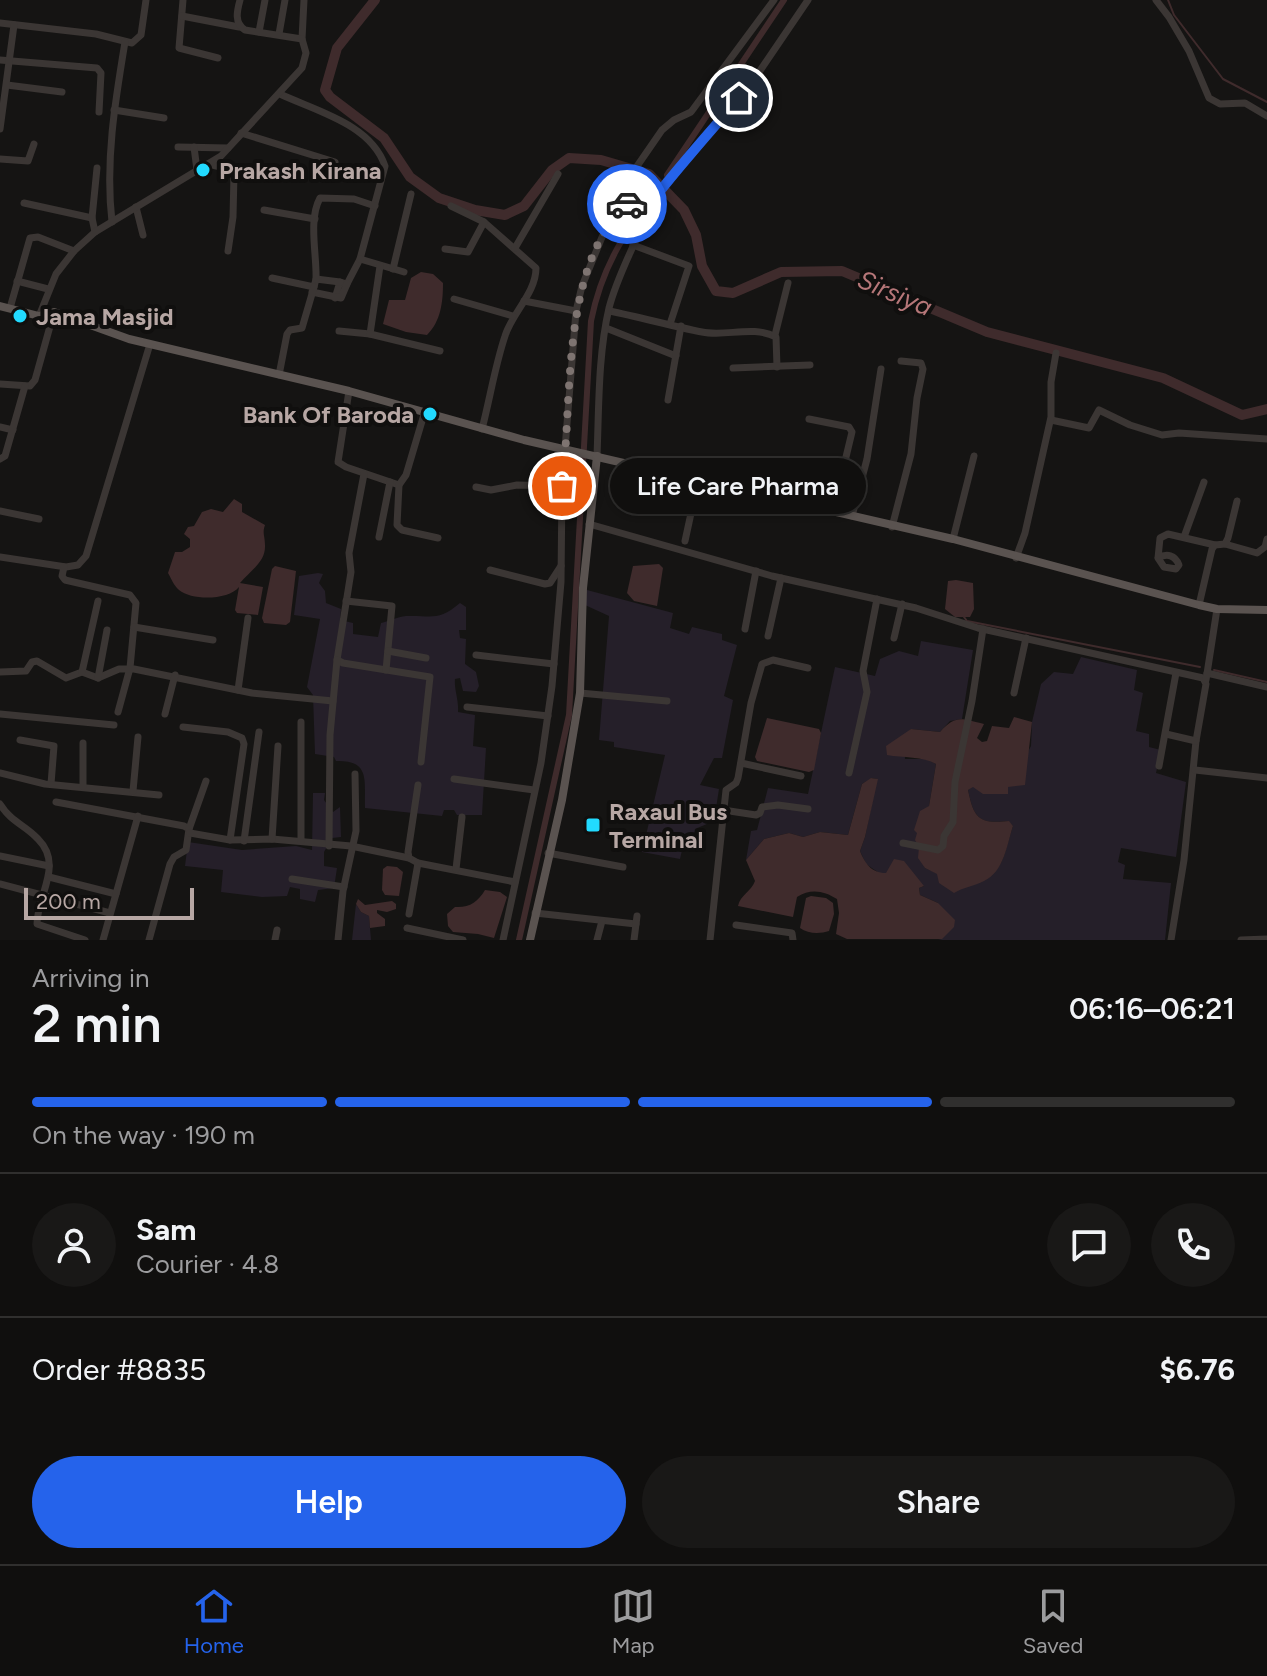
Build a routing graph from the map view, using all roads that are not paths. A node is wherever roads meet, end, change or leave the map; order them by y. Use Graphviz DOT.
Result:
graph roads {
  1 [pos="146,0"];
  2 [pos="183,0"];
  3 [pos="240,0"];
  4 [pos="265,0"];
  5 [pos="285,0"];
  6 [pos="304,0"];
  7 [pos="774,0"];
  8 [pos="808,0"];
  9 [pos="1156,0"];
  10 [pos="182,16"];
  11 [pos="0,23"];
  12 [pos="14,25"];
  13 [pos="239,27"];
  14 [pos="259,32"];
  15 [pos="279,34"];
  16 [pos="302,39"];
  17 [pos="125,42"];
  18 [pos="218,58"];
  19 [pos="0,60"];
  20 [pos="10,61"];
  21 [pos="7,85"];
  22 [pos="62,92"];
  23 [pos="280,94"];
  24 [pos="114,110"];
  25 [pos="99,112"];
  26 [pos="1267,116"];
  27 [pos="164,118"];
  28 [pos="0,129"];
  29 [pos="241,133"];
  30 [pos="34,144"];
  31 [pos="178,147"];
  32 [pos="194,147"];
  33 [pos="228,148"];
  34 [pos="0,159"];
  35 [pos="335,162"];
  36 [pos="208,164"];
  37 [pos="97,168"];
  38 [pos="197,170"];
  39 [pos="558,174"];
  40 [pos="411,194"];
  41 [pos="651,198"];
  42 [pos="24,203"];
  43 [pos="375,206"];
  44 [pos="451,206"];
  45 [pos="136,207"];
  46 [pos="264,210"];
  47 [pos="92,218"];
  48 [pos="315,219"];
  49 [pos="112,222"];
  50 [pos="484,222"];
  51 [pos="607,225"];
  52 [pos="95,232"];
  53 [pos="143,235"];
  54 [pos="633,245"];
  55 [pos="515,248"];
  56 [pos="445,249"];
  57 [pos="74,251"];
  58 [pos="228,251"];
  59 [pos="360,259"];
  60 [pos="380,266"];
  61 [pos="393,269"];
  62 [pos="404,272"];
  63 [pos="272,278"];
  64 [pos="17,281"];
  65 [pos="344,283"];
  66 [pos="788,283"];
  67 [pos="314,286"];
  68 [pos="48,289"];
  69 [pos="454,299"];
  70 [pos="524,301"];
  71 [pos="0,306"];
  72 [pos="10,308"];
  73 [pos="576,311"];
  74 [pos="609,311"];
  75 [pos="54,312"];
  76 [pos="39,316"];
  77 [pos="513,316"];
  78 [pos="670,324"];
  79 [pos="681,326"];
  80 [pos="606,328"];
  81 [pos="339,331"];
  82 [pos="370,334"];
  83 [pos="775,335"];
  84 [pos="150,344"];
  85 [pos="440,351"];
  86 [pos="1056,353"];
  87 [pos="676,356"];
  88 [pos="901,361"];
  89 [pos="810,365"];
  90 [pos="777,367"];
  91 [pos="733,368"];
  92 [pos="881,369"];
  93 [pos="279,375"];
  94 [pos="0,384"];
  95 [pos="25,386"];
  96 [pos="349,391"];
  97 [pos="668,400"];
  98 [pos="425,411"];
  99 [pos="809,419"];
  100 [pos="1051,420"];
  101 [pos="0,427"];
  102 [pos="482,429"];
  103 [pos="13,430"];
  104 [pos="1267,439"];
  105 [pos="4,446"];
  106 [pos="572,449"];
  107 [pos="593,455"];
  108 [pos="974,456"];
  109 [pos="0,459"];
  110 [pos="364,474"];
  111 [pos="698,481"];
  112 [pos="390,482"];
  113 [pos="1204,482"];
  114 [pos="399,485"];
  115 [pos="562,486"];
  116 [pos="476,487"];
  117 [pos="1237,501"];
  118 [pos="0,511"];
  119 [pos="833,511"];
  120 [pos="852,516"];
  121 [pos="39,519"];
  122 [pos="589,524"];
  123 [pos="892,527"];
  124 [pos="379,537"];
  125 [pos="1184,537"];
  126 [pos="438,538"];
  127 [pos="953,539"];
  128 [pos="1267,539"];
  129 [pos="685,541"];
  130 [pos="1225,544"];
  131 [pos="1215,545"];
  132 [pos="0,557"];
  133 [pos="1016,558"];
  134 [pos="1158,558"];
  135 [pos="562,565"];
  136 [pos="64,567"];
  137 [pos="490,570"];
  138 [pos="756,571"];
  139 [pos="781,578"];
  140 [pos="877,599"];
  141 [pos="98,601"];
  142 [pos="346,601"];
  143 [pos="902,604"];
  144 [pos="1199,605"];
  145 [pos="1217,609"];
  146 [pos="1267,610"];
  147 [pos="248,618"];
  148 [pos="134,627"];
  149 [pos="745,629"];
  150 [pos="983,629"];
  151 [pos="107,630"];
  152 [pos="768,636"];
  153 [pos="894,638"];
  154 [pos="1026,638"];
  155 [pos="213,640"];
  156 [pos="388,651"];
  157 [pos="476,655"];
  158 [pos="426,658"];
  159 [pos="337,660"];
  160 [pos="554,664"];
  161 [pos="130,668"];
  162 [pos="808,668"];
  163 [pos="386,670"];
  164 [pos="0,672"];
  165 [pos="82,672"];
  166 [pos="1176,673"];
  167 [pos="175,675"];
  168 [pos="1206,676"];
  169 [pos="98,678"];
  170 [pos="1267,687"];
  171 [pos="238,690"];
  172 [pos="580,693"];
  173 [pos="1014,693"];
  174 [pos="333,701"];
  175 [pos="667,701"];
  176 [pos="467,707"];
  177 [pos="118,712"];
  178 [pos="0,714"];
  179 [pos="165,714"];
  180 [pos="548,716"];
  181 [pos="301,722"];
  182 [pos="114,725"];
  183 [pos="183,727"];
  184 [pos="259,732"];
  185 [pos="1166,734"];
  186 [pos="138,737"];
  187 [pos="20,740"];
  188 [pos="1196,741"];
  189 [pos="83,743"];
  190 [pos="278,746"];
  191 [pos="421,762"];
  192 [pos="741,763"];
  193 [pos="1159,766"];
  194 [pos="1195,770"];
  195 [pos="0,773"];
  196 [pos="849,773"];
  197 [pos="355,774"];
  198 [pos="801,776"];
  199 [pos="1267,778"];
  200 [pos="454,779"];
  201 [pos="206,781"];
  202 [pos="51,784"];
  203 [pos="418,785"];
  204 [pos="83,786"];
  205 [pos="534,790"];
  206 [pos="133,791"];
  207 [pos="159,795"];
  208 [pos="56,802"];
  209 [pos="0,804"];
  210 [pos="808,809"];
  211 [pos="723,810"];
  212 [pos="138,816"];
  213 [pos="462,817"];
  214 [pos="189,831"];
  215 [pos="272,839"];
  216 [pos="230,840"];
  217 [pos="244,841"];
  218 [pos="301,841"];
  219 [pos="903,843"];
  220 [pos="329,846"];
  221 [pos="351,846"];
  222 [pos="548,853"];
  223 [pos="0,856"];
  224 [pos="409,858"];
  225 [pos="418,863"];
  226 [pos="49,866"];
  227 [pos="623,867"];
  228 [pos="456,869"];
  229 [pos="49,877"];
  230 [pos="292,879"];
  231 [pos="515,882"];
  232 [pos="0,884"];
  233 [pos="344,887"];
  234 [pos="44,894"];
  235 [pos="116,894"];
  236 [pos="110,913"];
  237 [pos="535,913"];
  238 [pos="409,914"];
  239 [pos="602,921"];
  240 [pos="736,925"];
  241 [pos="407,928"];
  242 [pos="277,930"];
  243 [pos="1267,939"];
  244 [pos="85,940"];
  245 [pos="103,940"];
  246 [pos="149,940"];
  247 [pos="275,940"];
  248 [pos="338,940"];
  249 [pos="463,940"];
  250 [pos="503,940"];
  251 [pos="530,940"];
  252 [pos="597,940"];
  253 [pos="634,940"];
  254 [pos="710,940"];
  255 [pos="793,940"];
  256 [pos="1171,940"];
  257 [pos="1245,940"];
  1 -- 17 [label="street"];
  2 -- 10 [label="street"];
  3 -- 13 [label="street"];
  4 -- 14 [label="street"];
  5 -- 15 [label="street"];
  6 -- 16 [label="street"];
  7 -- 51 [label="street"];
  8 -- 41 [label="street"];
  9 -- 26 [label="street"];
  10 -- 13 [label="street"];
  10 -- 18 [label="street"];
  11 -- 12 [label="street"];
  12 -- 17 [label="street"];
  12 -- 20 [label="street"];
  13 -- 14 [label="street"];
  14 -- 15 [label="street"];
  15 -- 16 [label="street"];
  16 -- 23 [label="street"];
  17 -- 24 [label="street"];
  19 -- 20 [label="street"];
  20 -- 21 [label="street"];
  20 -- 25 [label="street"];
  21 -- 22 [label="street"];
  21 -- 28 [label="street"];
  23 -- 29 [label="street"];
  23 -- 43 [label="street"];
  24 -- 27 [label="street"];
  24 -- 49 [label="street"];
  29 -- 33 [label="street"];
  29 -- 35 [label="street"];
  30 -- 34 [label="street"];
  31 -- 32 [label="street"];
  32 -- 33 [label="street"];
  32 -- 38 [label="street"];
  33 -- 36 [label="street"];
  36 -- 38 [label="street"];
  36 -- 58 [label="street"];
  37 -- 47 [label="street"];
  38 -- 45 [label="street"];
  39 -- 55 [label="street"];
  40 -- 61 [label="street"];
  41 -- 51 [label="street"];
  41 -- 54 [label="street"];
  42 -- 47 [label="street"];
  43 -- 48 [label="street"];
  43 -- 59 [label="street"];
  44 -- 50 [label="street"];
  45 -- 49 [label="street"];
  45 -- 53 [label="street"];
  46 -- 48 [label="street"];
  47 -- 52 [label="street"];
  48 -- 67 [label="street"];
  49 -- 52 [label="street"];
  50 -- 55 [label="street"];
  50 -- 56 [label="street"];
  51 -- 73 [label="street"];
  52 -- 57 [label="street"];
  54 -- 74 [label="street"];
  54 -- 78 [label="street"];
  55 -- 70 [label="street"];
  57 -- 64 [label="street"];
  57 -- 68 [label="street"];
  59 -- 60 [label="street"];
  59 -- 65 [label="street"];
  60 -- 61 [label="street"];
  60 -- 82 [label="street"];
  61 -- 62 [label="street"];
  63 -- 67 [label="street"];
  64 -- 68 [label="street"];
  64 -- 72 [label="street"];
  65 -- 67 [label="street"];
  65 -- 67 [label="street"];
  66 -- 83 [label="street"];
  67 -- 93 [label="street"];
  68 -- 76 [label="street"];
  69 -- 77 [label="street"];
  70 -- 73 [label="street"];
  70 -- 77 [label="street"];
  71 -- 72 [label="main road"];
  72 -- 76 [label="main road"];
  73 -- 106 [label="street"];
  74 -- 78 [label="street"];
  74 -- 80 [label="street"];
  75 -- 76 [label="main road"];
  75 -- 84 [label="main road"];
  75 -- 95 [label="street"];
  77 -- 102 [label="street"];
  78 -- 79 [label="street"];
  79 -- 83 [label="street"];
  79 -- 87 [label="street"];
  80 -- 87 [label="street"];
  80 -- 107 [label="street"];
  81 -- 82 [label="street"];
  82 -- 85 [label="street"];
  83 -- 90 [label="street"];
  84 -- 93 [label="main road"];
  84 -- 136 [label="street"];
  86 -- 100 [label="street"];
  87 -- 97 [label="street"];
  88 -- 123 [label="street"];
  89 -- 90 [label="street"];
  90 -- 91 [label="street"];
  92 -- 120 [label="street"];
  93 -- 96 [label="main road"];
  94 -- 95 [label="street"];
  95 -- 103 [label="street"];
  96 -- 98 [label="main road"];
  96 -- 110 [label="street"];
  98 -- 102 [label="main road"];
  98 -- 114 [label="street"];
  99 -- 119 [label="street"];
  100 -- 104 [label="street"];
  100 -- 133 [label="street"];
  101 -- 103 [label="street"];
  102 -- 106 [label="main road"];
  103 -- 105 [label="street"];
  105 -- 109 [label="street"];
  106 -- 107 [label="main road"];
  106 -- 115 [label="street"];
  107 -- 111 [label="main road"];
  107 -- 122 [label="main road"];
  108 -- 127 [label="street"];
  110 -- 112 [label="street"];
  110 -- 142 [label="street"];
  111 -- 119 [label="main road"];
  111 -- 129 [label="street"];
  112 -- 114 [label="street"];
  112 -- 124 [label="street"];
  113 -- 125 [label="street"];
  114 -- 126 [label="street"];
  115 -- 116 [label="street"];
  115 -- 135 [label="street"];
  117 -- 130 [label="street"];
  118 -- 121 [label="street"];
  119 -- 120 [label="main road"];
  120 -- 123 [label="main road"];
  122 -- 138 [label="street"];
  122 -- 172 [label="main road"];
  123 -- 127 [label="main road"];
  125 -- 131 [label="street"];
  125 -- 134 [label="street"];
  127 -- 133 [label="main road"];
  128 -- 130 [label="street"];
  130 -- 131 [label="street"];
  131 -- 144 [label="street"];
  132 -- 136 [label="street"];
  133 -- 144 [label="main road"];
  135 -- 137 [label="street"];
  135 -- 160 [label="street"];
  136 -- 148 [label="street"];
  138 -- 139 [label="street"];
  138 -- 149 [label="street"];
  139 -- 140 [label="street"];
  139 -- 152 [label="street"];
  140 -- 143 [label="street"];
  140 -- 196 [label="street"];
  141 -- 165 [label="street"];
  142 -- 156 [label="street"];
  142 -- 159 [label="street"];
  143 -- 150 [label="street"];
  143 -- 153 [label="street"];
  144 -- 145 [label="main road"];
  145 -- 146 [label="main road"];
  145 -- 168 [label="street"];
  147 -- 171 [label="street"];
  148 -- 155 [label="street"];
  148 -- 161 [label="street"];
  150 -- 154 [label="street"];
  150 -- 219 [label="street"];
  151 -- 169 [label="street"];
  154 -- 166 [label="street"];
  154 -- 173 [label="street"];
  156 -- 158 [label="street"];
  156 -- 163 [label="street"];
  157 -- 160 [label="street"];
  159 -- 163 [label="street"];
  159 -- 174 [label="street"];
  160 -- 180 [label="street"];
  161 -- 167 [label="street"];
  161 -- 169 [label="street"];
  161 -- 177 [label="street"];
  162 -- 192 [label="street"];
  163 -- 191 [label="street"];
  164 -- 165 [label="street"];
  165 -- 169 [label="street"];
  166 -- 168 [label="street"];
  166 -- 185 [label="street"];
  167 -- 171 [label="street"];
  167 -- 179 [label="street"];
  168 -- 170 [label="street"];
  168 -- 188 [label="street"];
  171 -- 174 [label="street"];
  172 -- 175 [label="street"];
  172 -- 222 [label="main road"];
  174 -- 220 [label="street"];
  176 -- 180 [label="street"];
  178 -- 182 [label="street"];
  180 -- 205 [label="street"];
  181 -- 218 [label="street"];
  183 -- 216 [label="street"];
  184 -- 217 [label="street"];
  185 -- 188 [label="street"];
  185 -- 193 [label="street"];
  186 -- 206 [label="street"];
  187 -- 202 [label="street"];
  188 -- 194 [label="street"];
  189 -- 204 [label="street"];
  190 -- 215 [label="street"];
  192 -- 198 [label="street"];
  192 -- 211 [label="street"];
  194 -- 199 [label="street"];
  194 -- 256 [label="street"];
  195 -- 202 [label="street"];
  197 -- 221 [label="street"];
  200 -- 205 [label="street"];
  201 -- 214 [label="street"];
  202 -- 204 [label="street"];
  203 -- 224 [label="street"];
  204 -- 206 [label="street"];
  205 -- 231 [label="street"];
  206 -- 207 [label="street"];
  208 -- 212 [label="street"];
  209 -- 226 [label="street"];
  210 -- 211 [label="street"];
  211 -- 254 [label="street"];
  212 -- 214 [label="street"];
  212 -- 235 [label="street"];
  213 -- 228 [label="street"];
  214 -- 216 [label="street"];
  214 -- 246 [label="street"];
  215 -- 217 [label="street"];
  215 -- 218 [label="street"];
  216 -- 217 [label="street"];
  218 -- 220 [label="street"];
  220 -- 221 [label="street"];
  221 -- 224 [label="street"];
  221 -- 233 [label="street"];
  222 -- 227 [label="street"];
  222 -- 237 [label="main road"];
  223 -- 226 [label="street"];
  224 -- 225 [label="street"];
  225 -- 228 [label="street"];
  225 -- 238 [label="street"];
  226 -- 229 [label="street"];
  228 -- 231 [label="street"];
  229 -- 234 [label="street"];
  229 -- 235 [label="street"];
  230 -- 233 [label="street"];
  231 -- 250 [label="street"];
  232 -- 234 [label="street"];
  233 -- 248 [label="street"];
  234 -- 236 [label="street"];
  234 -- 244 [label="street"];
  235 -- 236 [label="street"];
  236 -- 245 [label="street"];
  237 -- 239 [label="street"];
  237 -- 251 [label="main road"];
  239 -- 252 [label="street"];
  239 -- 253 [label="street"];
  240 -- 255 [label="street"];
  241 -- 249 [label="street"];
  242 -- 247 [label="street"];
  243 -- 257 [label="street"];
}
